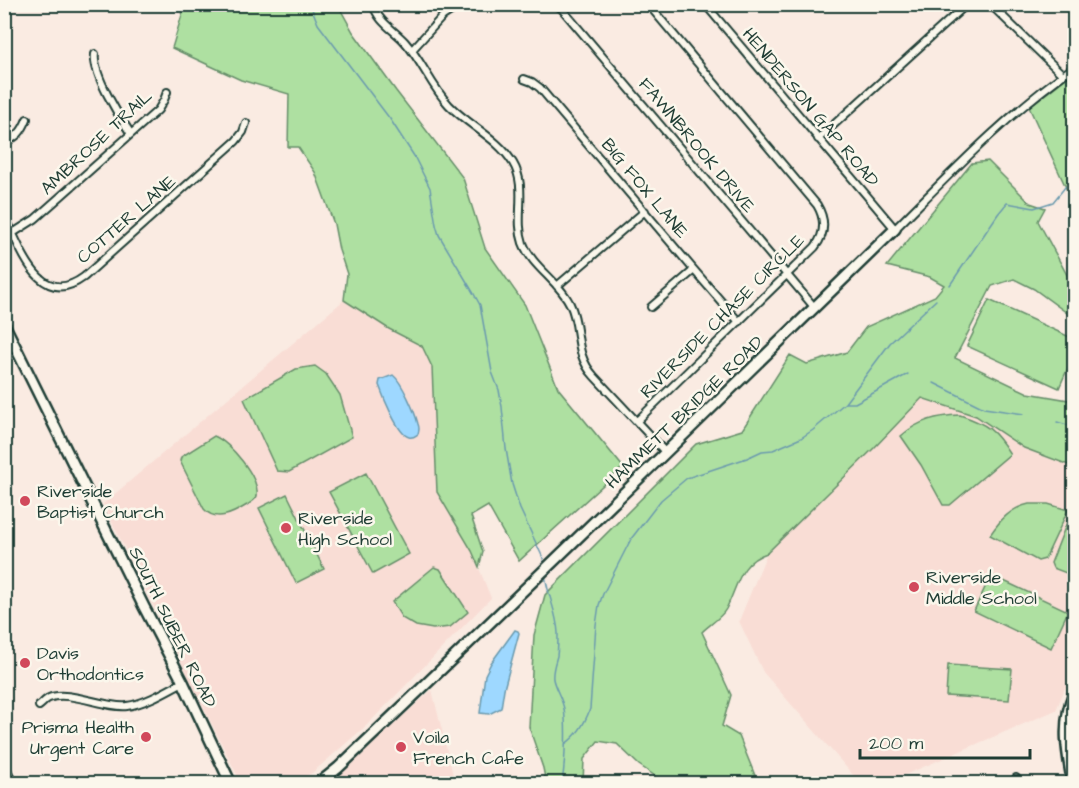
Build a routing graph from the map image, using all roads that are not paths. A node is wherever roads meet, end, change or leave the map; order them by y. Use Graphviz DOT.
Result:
graph roads {
  1 [pos="373,4"];
  2 [pos="462,4"];
  3 [pos="555,4"];
  4 [pos="648,4"];
  5 [pos="705,4"];
  6 [pos="967,4"];
  7 [pos="990,4"];
  8 [pos="412,50"];
  9 [pos="95,54"];
  10 [pos="1074,67"];
  11 [pos="1064,75"];
  12 [pos="524,79"];
  13 [pos="167,92"];
  14 [pos="27,118"];
  15 [pos="246,123"];
  16 [pos="131,134"];
  17 [pos="818,139"];
  18 [pos="4,143"];
  19 [pos="645,211"];
  20 [pos="4,215"];
  21 [pos="895,229"];
  22 [pos="13,232"];
  23 [pos="694,270"];
  24 [pos="787,275"];
  25 [pos="557,286"];
  26 [pos="651,308"];
  27 [pos="814,308"];
  28 [pos="739,322"];
  29 [pos="4,324"];
  30 [pos="637,421"];
  31 [pos="666,453"];
  32 [pos="183,682"];
  33 [pos="1074,693"];
  34 [pos="39,706"];
  35 [pos="4,762"];
  36 [pos="13,783"];
  37 [pos="231,783"];
  38 [pos="318,783"];
  39 [pos="1072,783"];
  1 -- 8 [label="street, RIVERSIDE CHASE CIRCLE"];
  2 -- 8 [label="street"];
  3 -- 24 [label="street, FAWNBROOK DRIVE"];
  4 -- 24 [label="street, RIVERSIDE CHASE CIRCLE"];
  5 -- 17 [label="street, HENDERSON GAP ROAD"];
  6 -- 17 [label="street"];
  7 -- 11 [label="street"];
  8 -- 25 [label="street, RIVERSIDE CHASE CIRCLE"];
  9 -- 16 [label="street"];
  10 -- 11 [label="street, HAMMETT BRIDGE ROAD"];
  11 -- 21 [label="street, HAMMETT BRIDGE ROAD"];
  12 -- 19 [label="street, BIG FOX LANE"];
  13 -- 16 [label="street, AMBROSE TRAIL"];
  14 -- 18 [label="street"];
  15 -- 22 [label="street, COTTER LANE"];
  16 -- 22 [label="street, AMBROSE TRAIL"];
  17 -- 21 [label="street, HENDERSON GAP ROAD"];
  19 -- 23 [label="street, BIG FOX LANE"];
  19 -- 25 [label="street"];
  20 -- 22 [label="street, COTTER LANE"];
  21 -- 27 [label="street, HAMMETT BRIDGE ROAD"];
  23 -- 26 [label="street"];
  23 -- 28 [label="street, BIG FOX LANE"];
  24 -- 27 [label="street, FAWNBROOK DRIVE"];
  24 -- 28 [label="street, RIVERSIDE CHASE CIRCLE"];
  25 -- 30 [label="street, RIVERSIDE CHASE CIRCLE"];
  27 -- 31 [label="street, HAMMETT BRIDGE ROAD"];
  28 -- 30 [label="street, RIVERSIDE CHASE CIRCLE"];
  29 -- 32 [label="street, SOUTH SUBER ROAD"];
  30 -- 31 [label="street, RIVERSIDE CHASE CIRCLE"];
  31 -- 38 [label="street, HAMMETT BRIDGE ROAD"];
  32 -- 34 [label="street"];
  32 -- 37 [label="street, SOUTH SUBER ROAD"];
  33 -- 39 [label="street"];
  35 -- 36 [label="street"];
}
